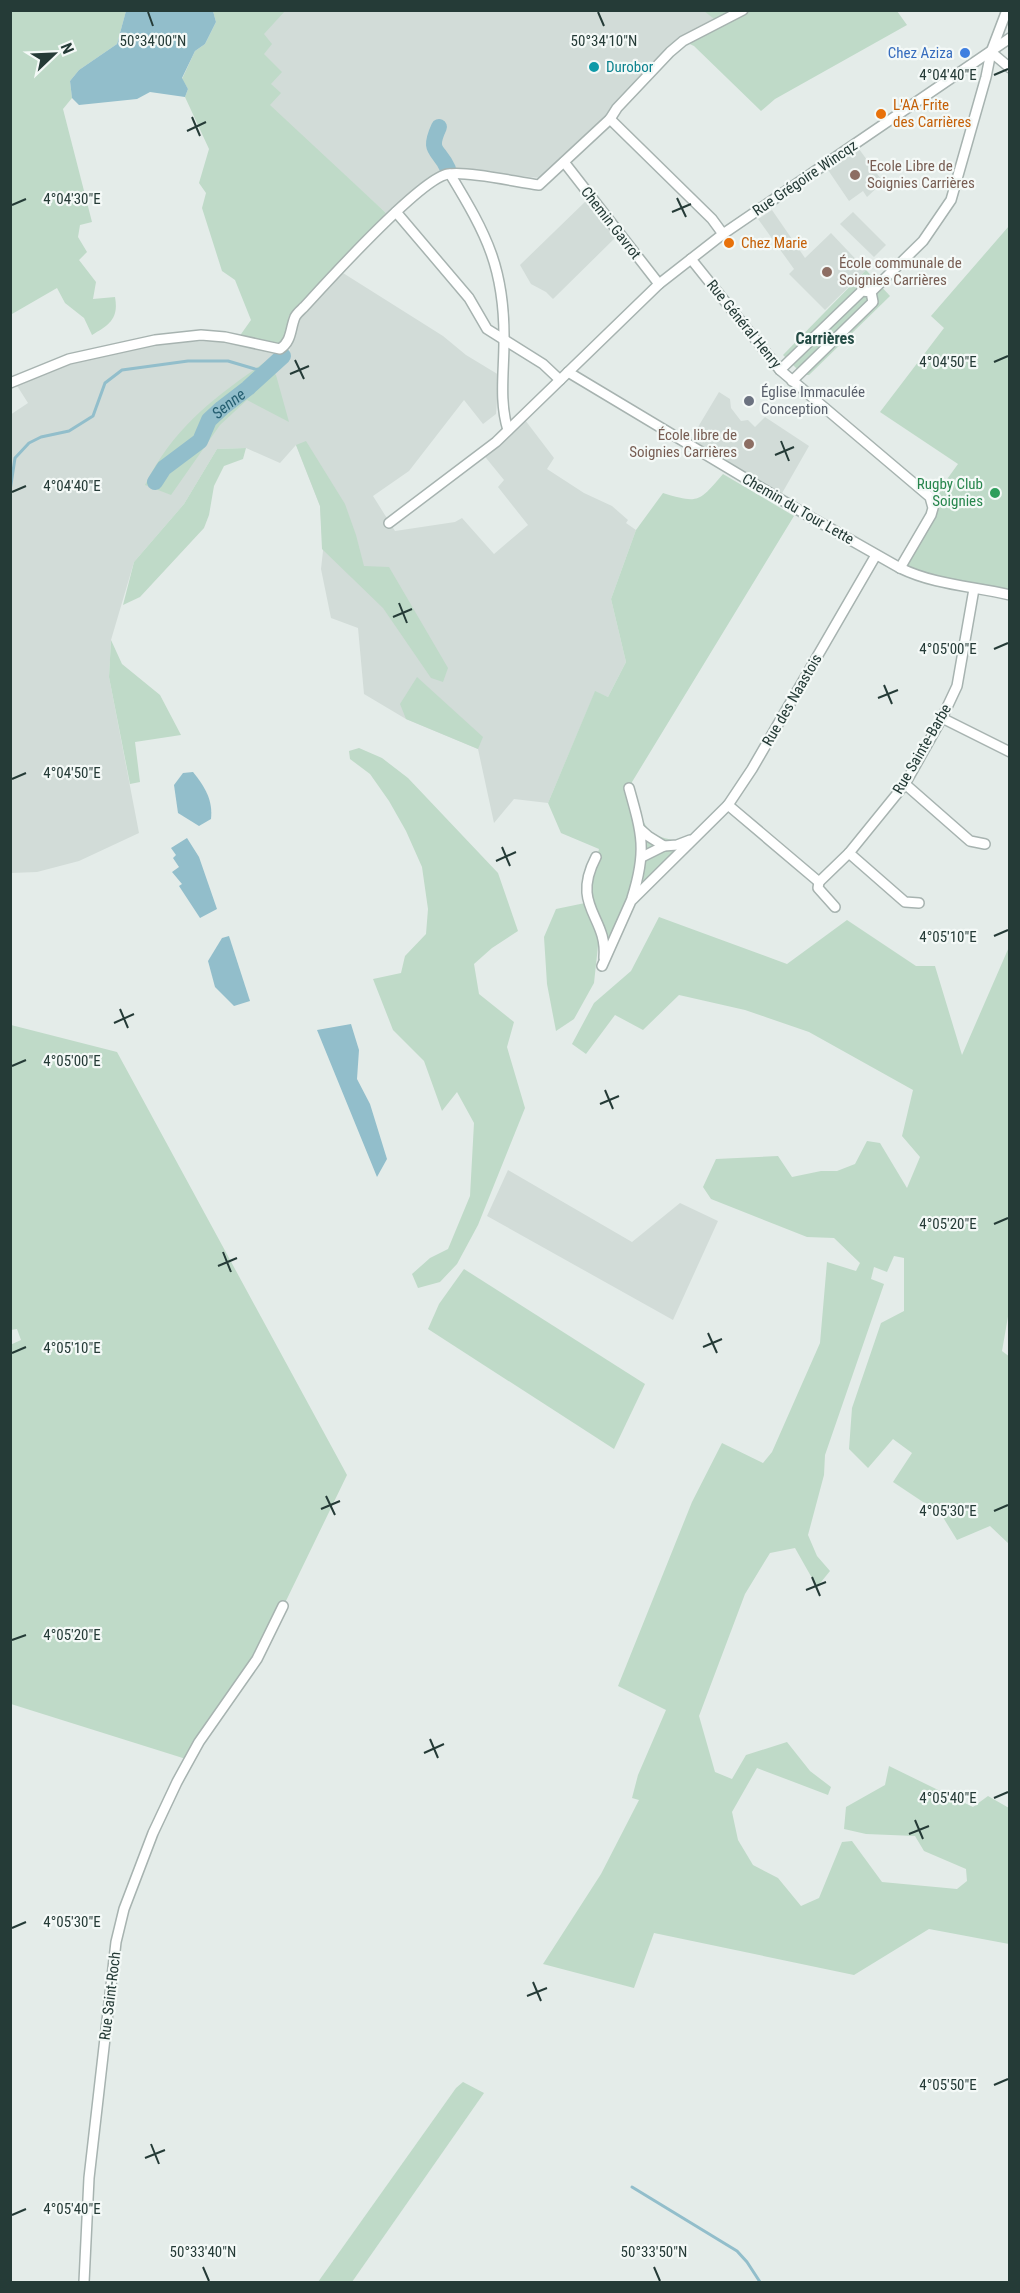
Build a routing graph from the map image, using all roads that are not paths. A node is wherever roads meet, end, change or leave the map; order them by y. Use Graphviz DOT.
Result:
graph roads {
  1 [pos="743,10"];
  2 [pos="1007,10"];
  3 [pos="1010,38"];
  4 [pos="991,52"];
  5 [pos="1010,68"];
  6 [pos="610,118"];
  7 [pos="564,162"];
  8 [pos="450,174"];
  9 [pos="396,213"];
  10 [pos="723,234"];
  11 [pos="691,259"];
  12 [pos="659,284"];
  13 [pos="871,292"];
  14 [pos="505,340"];
  15 [pos="780,370"];
  16 [pos="568,372"];
  17 [pos="560,381"];
  18 [pos="792,381"];
  19 [pos="10,383"];
  20 [pos="508,430"];
  21 [pos="389,522"];
  22 [pos="876,555"];
  23 [pos="900,568"];
  24 [pos="974,590"];
  25 [pos="1010,595"];
  26 [pos="942,718"];
  27 [pos="1010,752"];
  28 [pos="905,784"];
  29 [pos="629,788"];
  30 [pos="728,805"];
  31 [pos="640,829"];
  32 [pos="696,837"];
  33 [pos="985,844"];
  34 [pos="664,846"];
  35 [pos="849,853"];
  36 [pos="596,857"];
  37 [pos="642,857"];
  38 [pos="819,882"];
  39 [pos="631,900"];
  40 [pos="919,903"];
  41 [pos="835,907"];
  42 [pos="600,932"];
  43 [pos="615,936"];
  44 [pos="283,1606"];
  45 [pos="84,2283"];
  1 -- 6 [label="street"];
  2 -- 4 [label="street"];
  3 -- 4 [label="street, Rue Grégoire Wincqz"];
  4 -- 5 [label="street"];
  4 -- 10 [label="street, Rue Grégoire Wincqz"];
  4 -- 13 [label="street"];
  6 -- 7 [label="street"];
  6 -- 10 [label="street"];
  7 -- 8 [label="street"];
  7 -- 12 [label="street, Chemin Gavrot"];
  8 -- 9 [label="street"];
  8 -- 14 [label="street"];
  9 -- 14 [label="street"];
  9 -- 19 [label="street"];
  10 -- 11 [label="street, Rue Grégoire Wincqz"];
  11 -- 12 [label="street, Rue Grégoire Wincqz"];
  11 -- 15 [label="street, Rue Général Henry"];
  12 -- 16 [label="street, Rue Grégoire Wincqz"];
  13 -- 15 [label="street"];
  13 -- 18 [label="street"];
  14 -- 17 [label="street"];
  14 -- 20 [label="street"];
  15 -- 18 [label="street, Rue Général Henry"];
  16 -- 17 [label="street, Rue Grégoire Wincqz"];
  16 -- 22 [label="street, Chemin du Tour Lette"];
  17 -- 20 [label="street, Rue Grégoire Wincqz"];
  18 -- 23 [label="street, Rue Général Henry"];
  20 -- 21 [label="street, Rue Grégoire Wincqz"];
  22 -- 23 [label="street, Chemin du Tour Lette"];
  22 -- 30 [label="street, Rue des Naastois"];
  23 -- 24 [label="street, Chemin du Tour Lette"];
  24 -- 25 [label="street, Chemin du Tour Lette"];
  24 -- 26 [label="street, Rue Sainte-Barbe"];
  26 -- 27 [label="street"];
  26 -- 28 [label="street, Rue Sainte-Barbe"];
  28 -- 33 [label="street"];
  28 -- 35 [label="street, Rue Sainte-Barbe"];
  29 -- 31 [label="street, Rue des Naastois"];
  30 -- 32 [label="street, Rue des Naastois"];
  30 -- 38 [label="street"];
  31 -- 34 [label="street"];
  31 -- 37 [label="street, Rue des Naastois"];
  32 -- 34 [label="street, Rue des Naastois"];
  32 -- 39 [label="street, Rue des Naastois"];
  34 -- 37 [label="street, Rue des Naastois"];
  35 -- 38 [label="street, Rue Sainte-Barbe"];
  35 -- 40 [label="street"];
  36 -- 42 [label="street, Rue des Naastois"];
  37 -- 39 [label="street, Rue des Naastois"];
  38 -- 41 [label="street"];
  39 -- 43 [label="street, Rue des Naastois"];
  42 -- 43 [label="street"];
  42 -- 43 [label="street, Rue des Naastois"];
  44 -- 45 [label="street, Rue Saint-Roch"];
}
